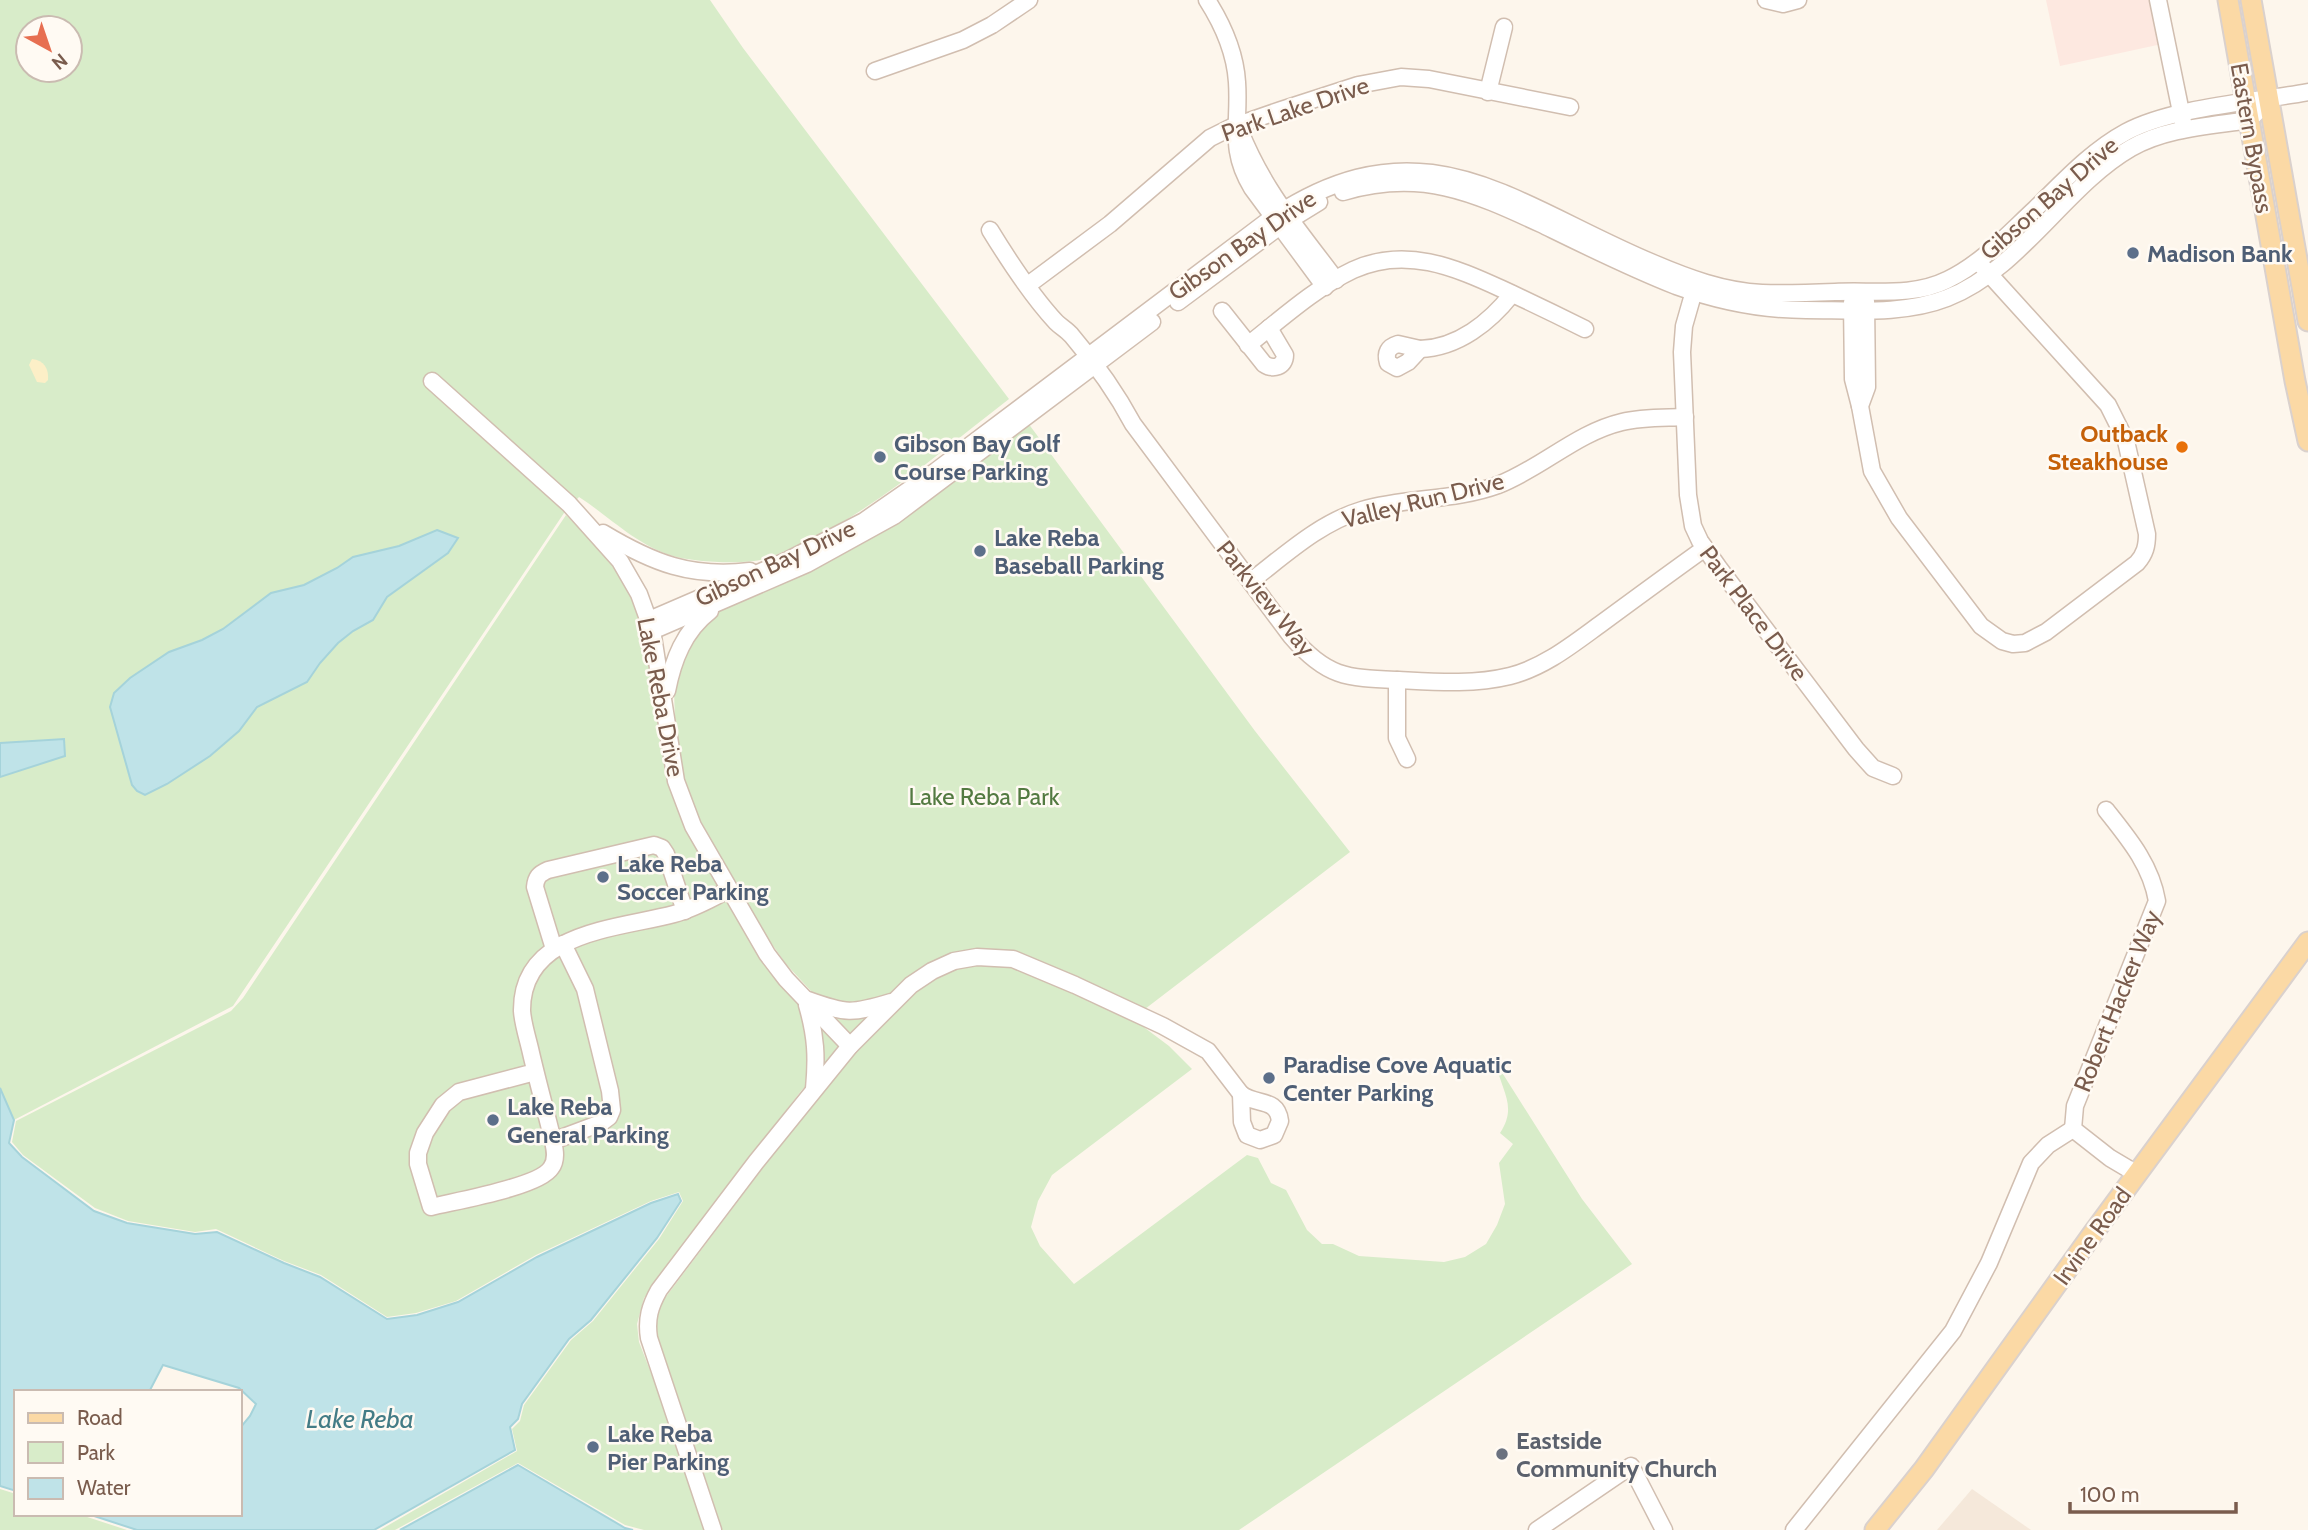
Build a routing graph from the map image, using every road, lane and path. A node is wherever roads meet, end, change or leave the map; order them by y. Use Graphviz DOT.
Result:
graph roads {
  1 [pos="1030,0"];
  2 [pos="1207,0"];
  3 [pos="1766,0"];
  4 [pos="1798,0"];
  5 [pos="2158,0"];
  6 [pos="2228,0"];
  7 [pos="2251,0"];
  8 [pos="1504,27"];
  9 [pos="875,71"];
  10 [pos="1488,92"];
  11 [pos="2308,92"];
  12 [pos="2269,99"];
  13 [pos="1570,107"];
  14 [pos="2248,112"];
  15 [pos="2182,114"];
  16 [pos="1238,125"];
  17 [pos="2185,131"];
  18 [pos="1282,219"];
  19 [pos="990,230"];
  20 [pos="1977,261"];
  21 [pos="1989,275"];
  22 [pos="1330,284"];
  23 [pos="1028,285"];
  24 [pos="1700,288"];
  25 [pos="1859,292"];
  26 [pos="1512,293"];
  27 [pos="1859,309"];
  28 [pos="1222,311"];
  29 [pos="2308,321"];
  30 [pos="1269,328"];
  31 [pos="1585,329"];
  32 [pos="1248,345"];
  33 [pos="1420,349"];
  34 [pos="1087,364"];
  35 [pos="432,381"];
  36 [pos="1685,417"];
  37 [pos="2308,441"];
  38 [pos="867,525"];
  39 [pos="591,527"];
  40 [pos="1704,548"];
  41 [pos="766,569"];
  42 [pos="1251,582"];
  43 [pos="722,601"];
  44 [pos="650,625"];
  45 [pos="1397,680"];
  46 [pos="664,704"];
  47 [pos="1407,759"];
  48 [pos="1893,776"];
  49 [pos="2106,810"];
  50 [pos="728,890"];
  51 [pos="685,911"];
  52 [pos="2308,942"];
  53 [pos="558,946"];
  54 [pos="805,1000"];
  55 [pos="894,1001"];
  56 [pos="850,1046"];
  57 [pos="535,1072"];
  58 [pos="814,1089"];
  59 [pos="1241,1094"];
  60 [pos="2073,1129"];
  61 [pos="553,1141"];
  62 [pos="2137,1174"];
  63 [pos="713,1530"];
  64 [pos="1537,1530"];
  65 [pos="1664,1530"];
  66 [pos="1794,1530"];
  67 [pos="1875,1530"];
  1 -- 9 [label="street"];
  2 -- 16 [label="street"];
  3 -- 4 [label="street"];
  5 -- 15 [label="street"];
  6 -- 14 [label="main road, Eastern Bypass"];
  7 -- 12 [label="main road, Eastern Bypass"];
  8 -- 10 [label="street"];
  10 -- 13 [label="street, Park Lake Drive"];
  10 -- 16 [label="street, Park Lake Drive"];
  11 -- 12 [label="street, Gibson Bay Drive"];
  12 -- 14 [label="street, Gibson Bay Drive"];
  12 -- 29 [label="main road, Eastern Bypass"];
  14 -- 15 [label="street, Gibson Bay Drive"];
  14 -- 17 [label="street, Gibson Bay Drive"];
  14 -- 37 [label="main road, Eastern Bypass"];
  15 -- 17 [label="street"];
  15 -- 20 [label="street, Gibson Bay Drive"];
  16 -- 18 [label="street"];
  16 -- 23 [label="street, Park Lake Drive"];
  17 -- 21 [label="street, Gibson Bay Drive"];
  18 -- 22 [label="street"];
  18 -- 24 [label="street, Gibson Bay Drive"];
  18 -- 34 [label="street, Gibson Bay Drive"];
  19 -- 23 [label="street, Parkview Way"];
  20 -- 21 [label="street"];
  20 -- 25 [label="street, Gibson Bay Drive"];
  21 -- 27 [label="street, Gibson Bay Drive"];
  21 -- 27 [label="street"];
  22 -- 26 [label="street"];
  22 -- 30 [label="street"];
  23 -- 34 [label="street, Parkview Way"];
  24 -- 25 [label="street, Gibson Bay Drive"];
  24 -- 27 [label="street, Gibson Bay Drive"];
  24 -- 36 [label="street, Park Place Drive"];
  25 -- 27 [label="street"];
  26 -- 31 [label="street"];
  26 -- 33 [label="street"];
  28 -- 32 [label="street"];
  30 -- 32 [label="street"];
  30 -- 32 [label="street"];
  34 -- 38 [label="street, Gibson Bay Drive"];
  34 -- 42 [label="street, Parkview Way"];
  35 -- 39 [label="street, Lake Reba Drive"];
  36 -- 40 [label="street, Park Place Drive"];
  36 -- 42 [label="street, Valley Run Drive"];
  38 -- 41 [label="street, Gibson Bay Drive"];
  38 -- 43 [label="street, Gibson Bay Drive"];
  39 -- 41 [label="street"];
  39 -- 44 [label="street, Lake Reba Drive"];
  40 -- 45 [label="street, Parkview Way"];
  40 -- 48 [label="street, Park Place Drive"];
  41 -- 44 [label="street, Gibson Bay Drive"];
  42 -- 45 [label="street, Parkview Way"];
  43 -- 44 [label="street, Gibson Bay Drive"];
  43 -- 46 [label="street"];
  44 -- 46 [label="street, Lake Reba Drive"];
  45 -- 47 [label="street"];
  46 -- 50 [label="street, Lake Reba Drive"];
  49 -- 60 [label="street, Robert Hacker Way"];
  50 -- 51 [label="street"];
  50 -- 54 [label="street, Lake Reba Drive"];
  51 -- 53 [label="street"];
  51 -- 53 [label="street"];
  52 -- 62 [label="main road, Irvine Road"];
  53 -- 57 [label="street"];
  53 -- 61 [label="street"];
  54 -- 55 [label="street"];
  54 -- 56 [label="street, Lake Reba Drive"];
  54 -- 58 [label="street"];
  55 -- 56 [label="street"];
  55 -- 59 [label="street"];
  56 -- 58 [label="street"];
  57 -- 61 [label="street"];
  57 -- 61 [label="street"];
  58 -- 63 [label="street"];
  60 -- 62 [label="street"];
  60 -- 66 [label="street"];
  62 -- 67 [label="main road, Irvine Road"];
  64 -- 65 [label="street"];
}
